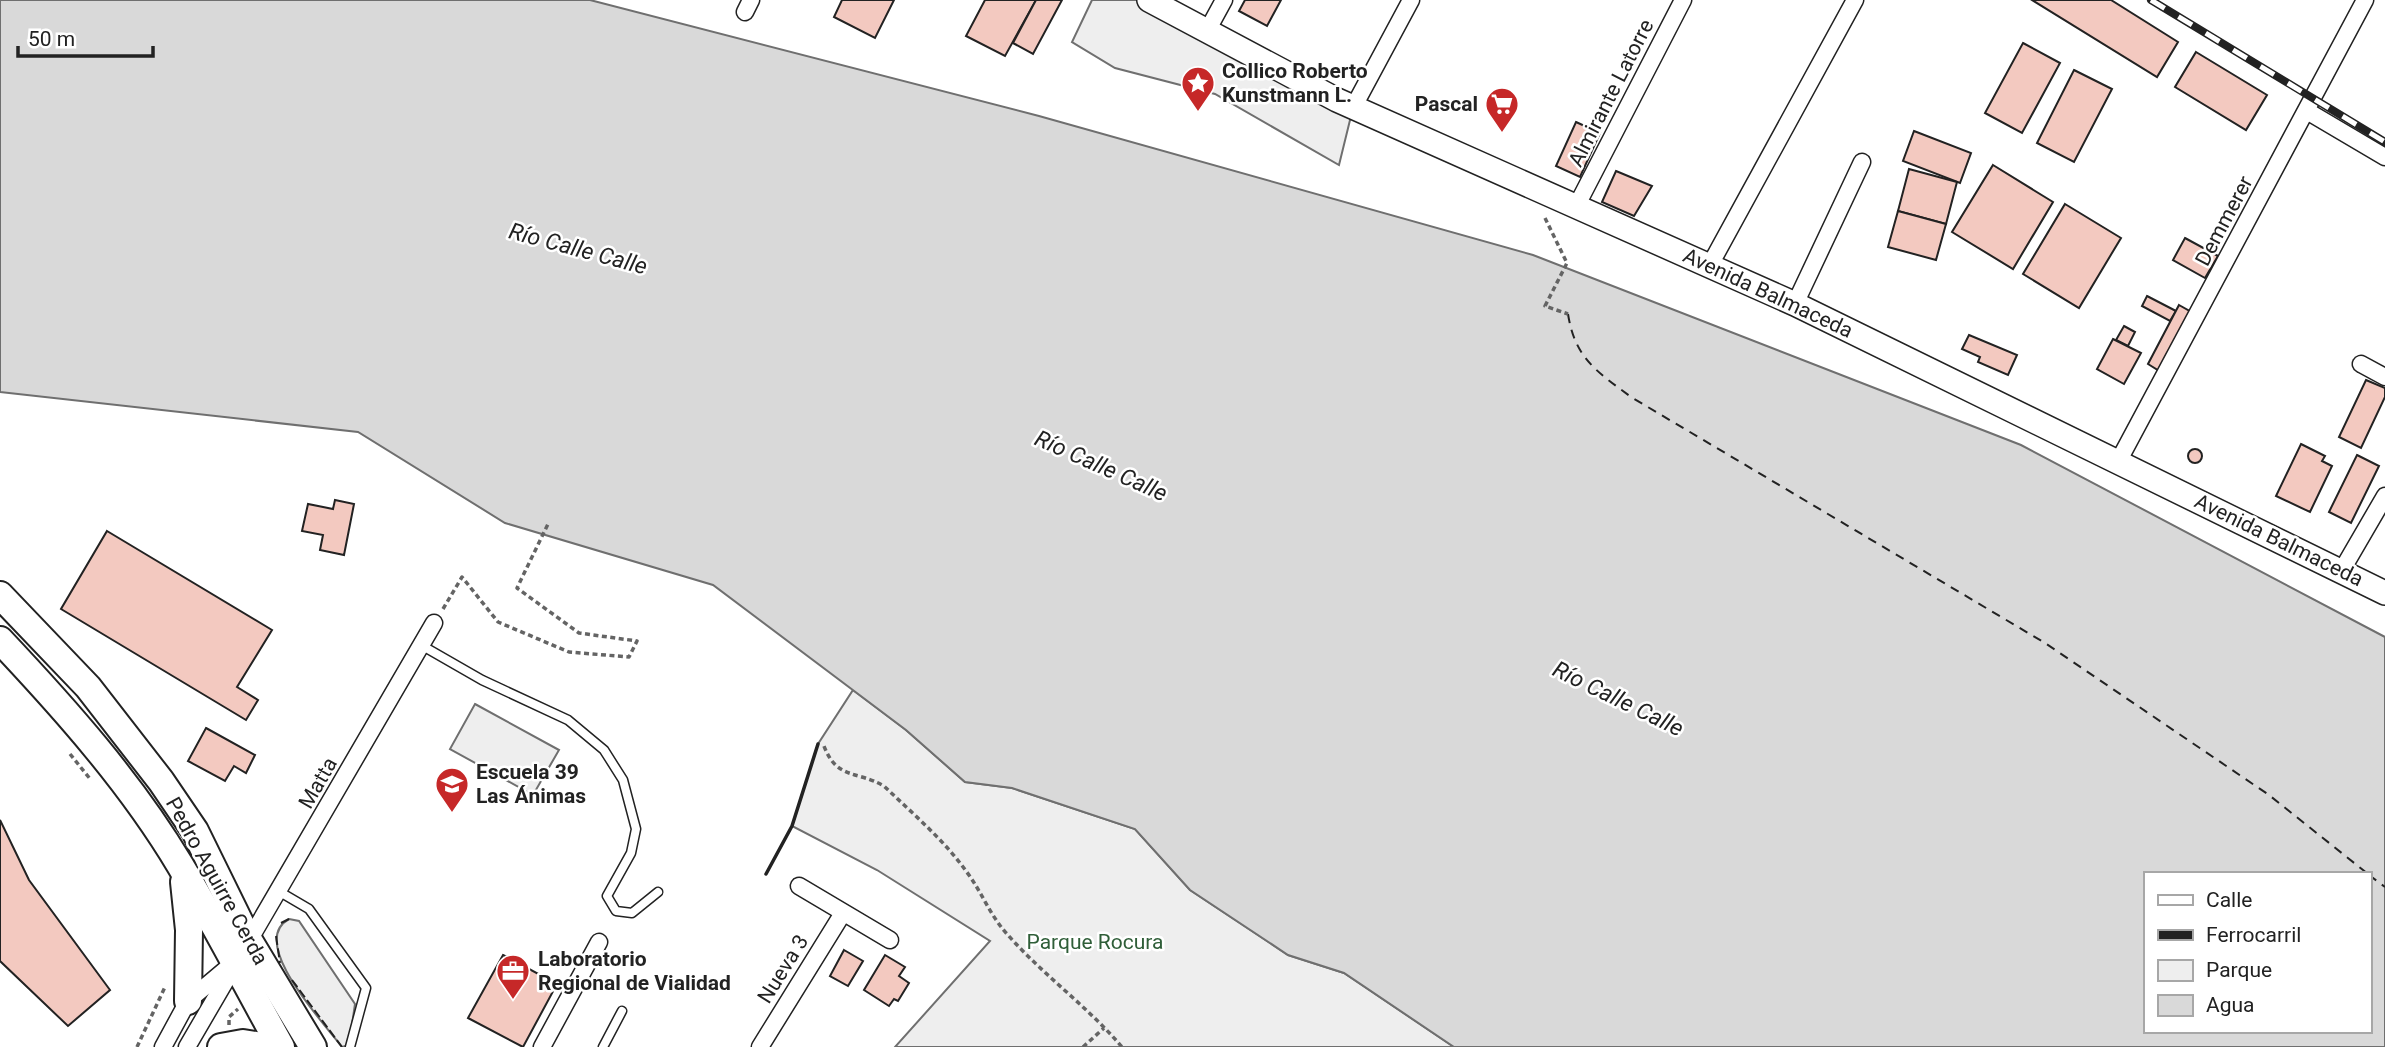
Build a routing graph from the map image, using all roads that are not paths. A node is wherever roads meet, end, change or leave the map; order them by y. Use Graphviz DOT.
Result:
graph roads {
  1 [pos="1149,0"];
  2 [pos="1224,0"];
  3 [pos="1411,0"];
  4 [pos="1683,0"];
  5 [pos="1855,0"];
  6 [pos="2365,0"];
  7 [pos="1206,33"];
  8 [pos="1353,108"];
  9 [pos="2307,111"];
  10 [pos="2385,157"];
  11 [pos="1862,162"];
  12 [pos="1577,205"];
  13 [pos="1710,265"];
  14 [pos="1795,304"];
  15 [pos="2361,365"];
  16 [pos="2385,377"];
  17 [pos="2118,462"];
  18 [pos="2385,496"];
  19 [pos="2342,570"];
  20 [pos="2385,593"];
  21 [pos="0,595"];
  22 [pos="434,623"];
  23 [pos="0,640"];
  24 [pos="421,645"];
  25 [pos="179,863"];
  26 [pos="800,887"];
  27 [pos="279,892"];
  28 [pos="658,892"];
  29 [pos="842,912"];
  30 [pos="248,939"];
  31 [pos="890,940"];
  32 [pos="599,942"];
  33 [pos="229,972"];
  34 [pos="188,1001"];
  35 [pos="622,1011"];
  36 [pos="268,1046"];
  37 [pos="163,1047"];
  38 [pos="187,1047"];
  39 [pos="221,1047"];
  40 [pos="313,1047"];
  41 [pos="350,1047"];
  42 [pos="542,1047"];
  43 [pos="603,1047"];
  44 [pos="760,1047"];
  1 -- 7 [label="main road, Avenida Balmaceda"];
  2 -- 7 [label="street"];
  3 -- 8 [label="street"];
  4 -- 12 [label="street, Almirante Latorre"];
  5 -- 13 [label="street"];
  6 -- 9 [label="street, Demmerer"];
  7 -- 8 [label="main road, Avenida Balmaceda"];
  8 -- 12 [label="main road, Avenida Balmaceda"];
  9 -- 10 [label="street"];
  9 -- 17 [label="street, Demmerer"];
  11 -- 14 [label="street"];
  12 -- 13 [label="main road, Avenida Balmaceda"];
  13 -- 14 [label="main road, Avenida Balmaceda"];
  14 -- 17 [label="main road, Avenida Balmaceda"];
  15 -- 16 [label="street"];
  17 -- 19 [label="main road, Avenida Balmaceda"];
  18 -- 19 [label="street"];
  19 -- 20 [label="main road, Avenida Balmaceda"];
  21 -- 30 [label="highway, Pedro Aguirre Cerda"];
  22 -- 24 [label="street, Matta"];
  23 -- 25 [label="highway, Pedro Aguirre Cerda"];
  24 -- 27 [label="street, Matta"];
  24 -- 28 [label="lane"];
  25 -- 33 [label="highway, Pedro Aguirre Cerda"];
  25 -- 34 [label="highway"];
  26 -- 29 [label="street"];
  27 -- 30 [label="street, Matta"];
  27 -- 41 [label="lane"];
  29 -- 31 [label="street"];
  29 -- 44 [label="street, Nueva 3"];
  30 -- 33 [label="street, Matta"];
  30 -- 40 [label="highway, Pedro Aguirre Cerda"];
  32 -- 42 [label="street"];
  33 -- 34 [label="street, Matta"];
  33 -- 36 [label="highway, Pedro Aguirre Cerda"];
  33 -- 38 [label="street, Matta"];
  34 -- 37 [label="street, Matta"];
  35 -- 43 [label="lane"];
  36 -- 39 [label="highway"];
}
